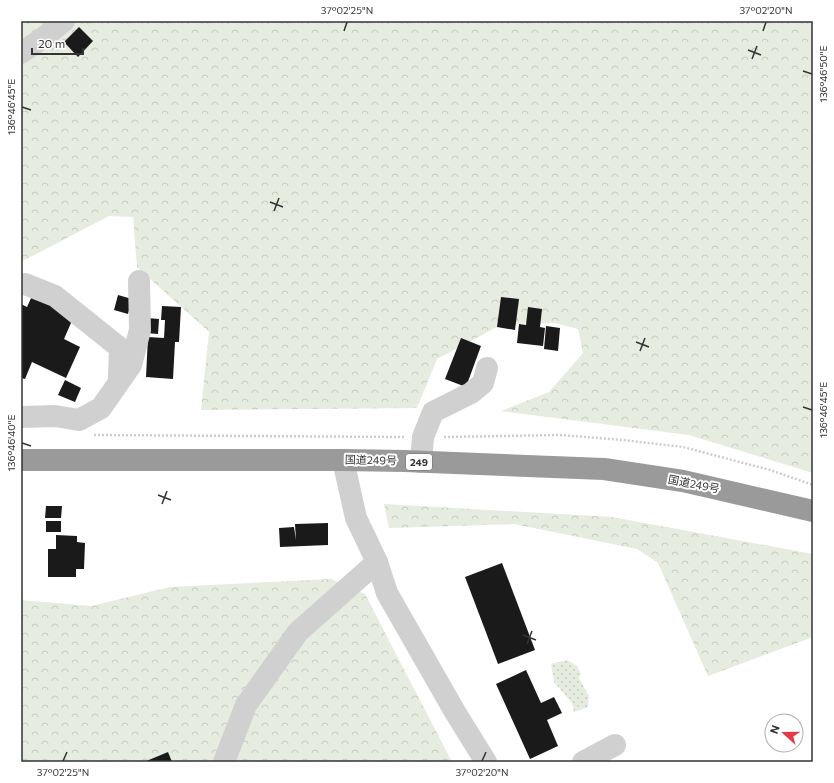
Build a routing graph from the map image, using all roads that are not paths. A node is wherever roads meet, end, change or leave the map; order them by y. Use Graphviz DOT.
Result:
graph roads {
  1 [pos="64,21"];
  2 [pos="21,53"];
  3 [pos="139,280"];
  4 [pos="25,284"];
  5 [pos="487,368"];
  6 [pos="119,382"];
  7 [pos="21,417"];
  8 [pos="21,460"];
  9 [pos="343,460"];
  10 [pos="421,462"];
  11 [pos="813,511"];
  12 [pos="377,562"];
  13 [pos="615,745"];
  14 [pos="224,762"];
  15 [pos="486,762"];
  16 [pos="583,762"];
  1 -- 2 [label="street"];
  3 -- 6 [label="street"];
  4 -- 6 [label="street"];
  5 -- 10 [label="street"];
  6 -- 7 [label="street"];
  8 -- 9 [label="highway, 国道249号 / 249"];
  9 -- 10 [label="highway, 国道249号 / 249"];
  9 -- 12 [label="street"];
  10 -- 11 [label="highway, 国道249号 / 249"];
  12 -- 14 [label="street"];
  12 -- 15 [label="street"];
  13 -- 16 [label="street"];
}
